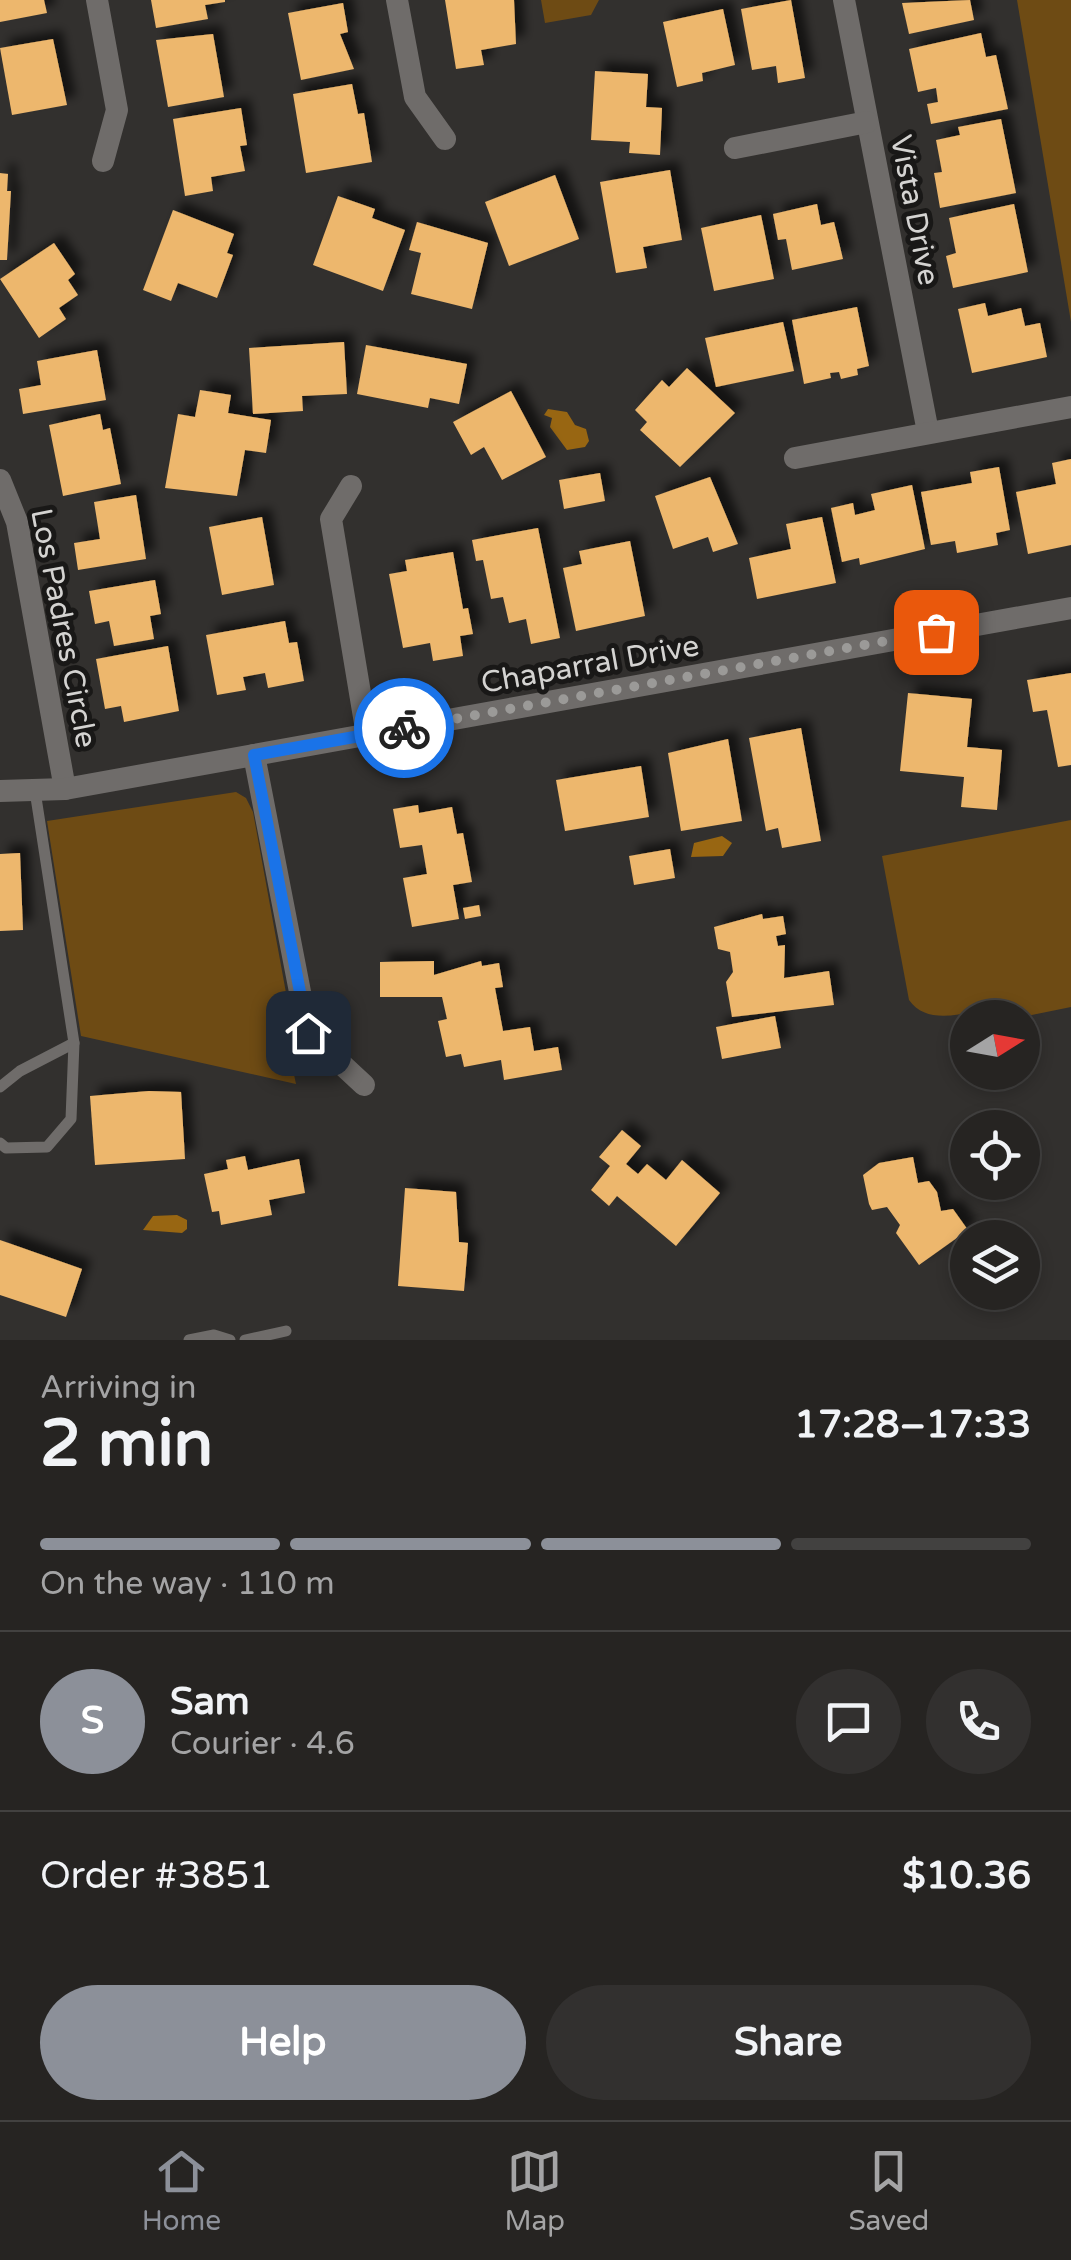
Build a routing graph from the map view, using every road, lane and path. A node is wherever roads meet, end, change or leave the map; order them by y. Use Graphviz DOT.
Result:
graph roads {
  1 [pos="97,0"];
  2 [pos="397,0"];
  3 [pos="844,0"];
  4 [pos="868,122"];
  5 [pos="444,140"];
  6 [pos="735,148"];
  7 [pos="103,161"];
  8 [pos="1071,407"];
  9 [pos="928,432"];
  10 [pos="795,458"];
  11 [pos="0,480"];
  12 [pos="351,486"];
  13 [pos="1071,608"];
  14 [pos="366,735"];
  15 [pos="254,755"];
  16 [pos="65,789"];
  17 [pos="0,791"];
  18 [pos="35,791"];
  19 [pos="74,1042"];
  20 [pos="364,1085"];
  21 [pos="0,1087"];
  22 [pos="0,1143"];
  23 [pos="286,1332"];
  24 [pos="189,1340"];
  25 [pos="230,1340"];
  26 [pos="245,1340"];
  1 -- 7 [label="street"];
  2 -- 5 [label="street"];
  3 -- 4 [label="street, Vista Drive"];
  4 -- 6 [label="street"];
  4 -- 9 [label="street, Vista Drive"];
  8 -- 9 [label="street"];
  9 -- 10 [label="street"];
  11 -- 16 [label="street, Los Padres Circle"];
  12 -- 14 [label="street"];
  13 -- 14 [label="street, Chaparral Drive"];
  14 -- 15 [label="street, Chaparral Drive"];
  15 -- 16 [label="street, Chaparral Drive"];
  15 -- 20 [label="street"];
  16 -- 18 [label="street, Chaparral Drive"];
  17 -- 18 [label="street, Chaparral Drive"];
  18 -- 19 [label="lane"];
  19 -- 21 [label="lane"];
  19 -- 22 [label="lane"];
  23 -- 26 [label="lane"];
  24 -- 25 [label="lane"];
}
